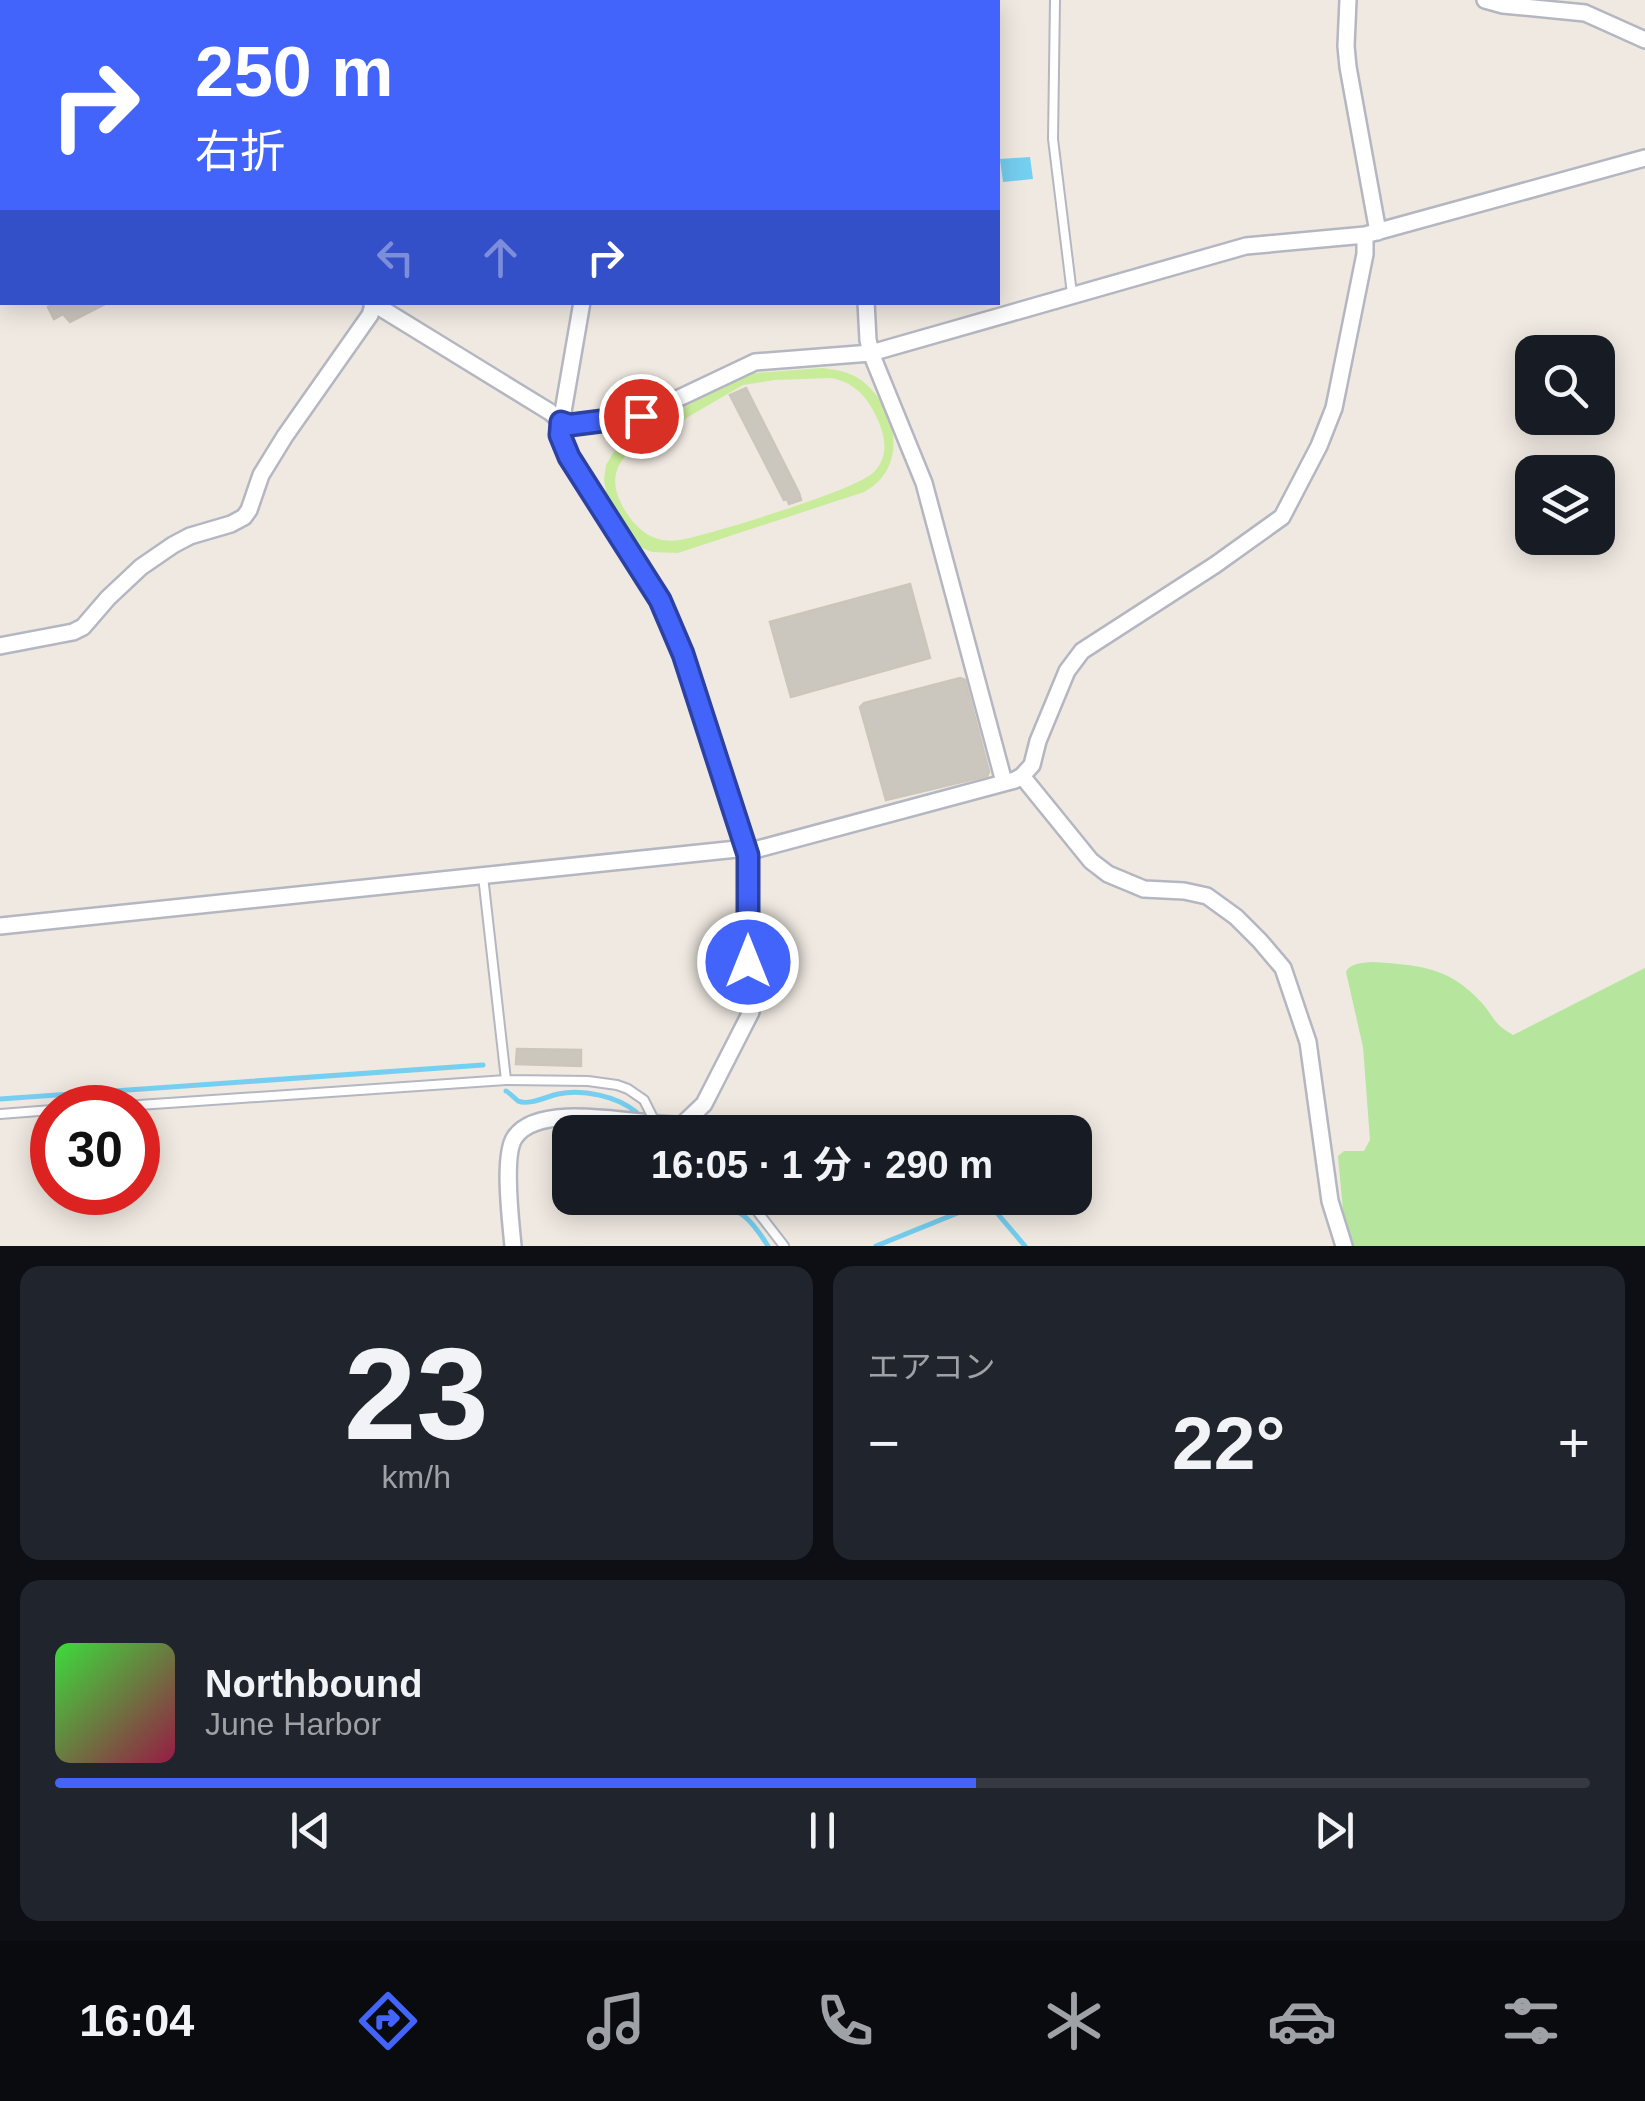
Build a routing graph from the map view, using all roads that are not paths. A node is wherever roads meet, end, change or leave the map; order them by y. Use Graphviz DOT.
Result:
graph roads {
  1 [pos="1055,0"];
  2 [pos="1348,0"];
  3 [pos="1485,0"];
  4 [pos="1645,40"];
  5 [pos="1645,158"];
  6 [pos="1371,233"];
  7 [pos="1072,294"];
  8 [pos="372,305"];
  9 [pos="376,305"];
  10 [pos="581,305"];
  11 [pos="866,305"];
  12 [pos="871,352"];
  13 [pos="561,422"];
  14 [pos="0,646"];
  15 [pos="1022,776"];
  16 [pos="1004,782"];
  17 [pos="746,849"];
  18 [pos="483,876"];
  19 [pos="0,926"];
  20 [pos="506,1080"];
  21 [pos="160,1104"];
  22 [pos="30,1112"];
  23 [pos="0,1114"];
  24 [pos="652,1115"];
  25 [pos="694,1115"];
  26 [pos="552,1120"];
  27 [pos="760,1215"];
  28 [pos="513,1246"];
  29 [pos="784,1246"];
  30 [pos="1344,1246"];
  1 -- 7 [label="lane"];
  2 -- 6 [label="street"];
  3 -- 4 [label="street"];
  5 -- 6 [label="street"];
  6 -- 7 [label="street"];
  6 -- 15 [label="street"];
  7 -- 12 [label="street"];
  8 -- 14 [label="street"];
  9 -- 13 [label="street"];
  10 -- 13 [label="street"];
  11 -- 12 [label="street"];
  12 -- 13 [label="street"];
  12 -- 16 [label="street"];
  13 -- 17 [label="street"];
  15 -- 16 [label="street"];
  15 -- 30 [label="street"];
  16 -- 17 [label="street"];
  17 -- 18 [label="street"];
  17 -- 25 [label="street"];
  18 -- 19 [label="street"];
  18 -- 20 [label="lane"];
  20 -- 21 [label="lane"];
  20 -- 24 [label="lane"];
  22 -- 23 [label="lane"];
  26 -- 28 [label="street"];
  27 -- 29 [label="lane"];
}
